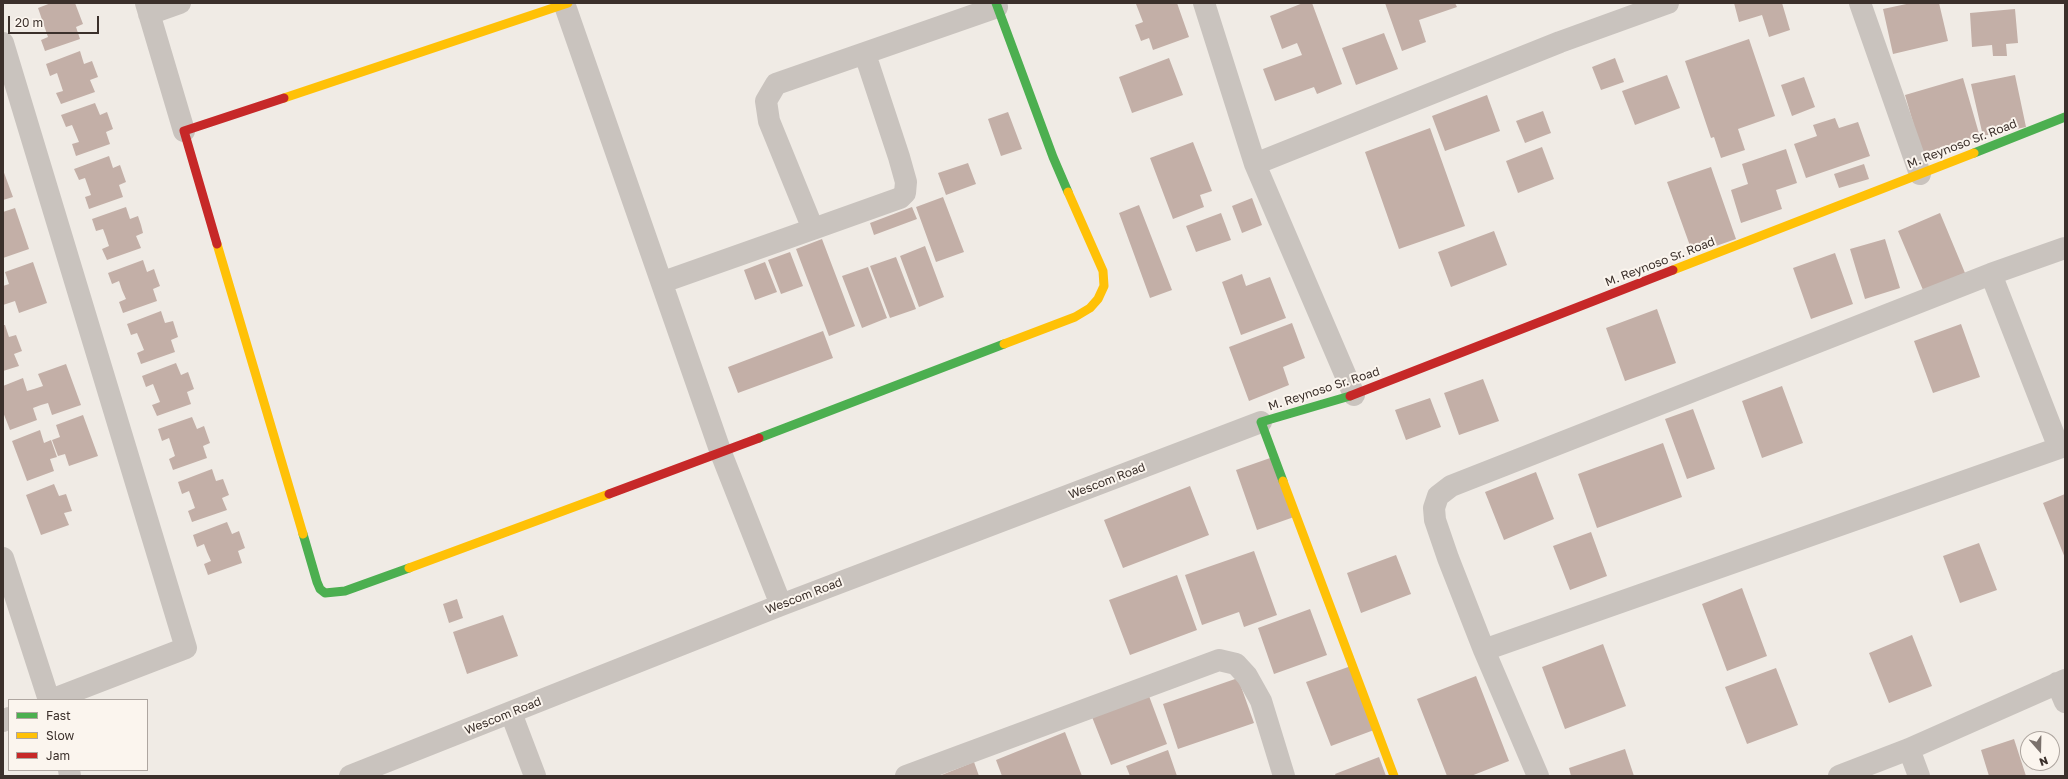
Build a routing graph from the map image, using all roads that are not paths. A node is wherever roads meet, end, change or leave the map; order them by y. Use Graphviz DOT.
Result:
graph roads {
  1 [pos="180,3"];
  2 [pos="565,3"];
  3 [pos="1204,3"];
  4 [pos="1668,3"];
  5 [pos="1860,3"];
  6 [pos="996,5"];
  7 [pos="147,8"];
  8 [pos="3,43"];
  9 [pos="865,54"];
  10 [pos="8,77"];
  11 [pos="2065,117"];
  12 [pos="184,131"];
  13 [pos="1255,164"];
  14 [pos="1920,174"];
  15 [pos="813,229"];
  16 [pos="2065,248"];
  17 [pos="1991,274"];
  18 [pos="663,282"];
  19 [pos="1354,395"];
  20 [pos="1261,422"];
  21 [pos="2062,447"];
  22 [pos="721,453"];
  23 [pos="3,558"];
  24 [pos="781,605"];
  25 [pos="1484,650"];
  26 [pos="2062,688"];
  27 [pos="50,699"];
  28 [pos="53,699"];
  29 [pos="511,713"];
  30 [pos="1909,749"];
  31 [pos="350,776"];
  32 [pos="535,776"];
  33 [pos="906,776"];
  34 [pos="1284,776"];
  35 [pos="1394,776"];
  36 [pos="1538,776"];
  37 [pos="1839,776"];
  38 [pos="1919,776"];
  1 -- 7 [label="street"];
  2 -- 12 [label="street"];
  2 -- 18 [label="street"];
  3 -- 13 [label="street"];
  4 -- 13 [label="street"];
  5 -- 14 [label="street"];
  6 -- 9 [label="street"];
  6 -- 22 [label="street"];
  7 -- 12 [label="street"];
  8 -- 10 [label="street"];
  9 -- 15 [label="street"];
  9 -- 15 [label="street"];
  10 -- 28 [label="street"];
  11 -- 14 [label="street, M. Reynoso Sr. Road"];
  12 -- 22 [label="street"];
  13 -- 19 [label="street"];
  14 -- 19 [label="street, M. Reynoso Sr. Road"];
  15 -- 18 [label="street"];
  16 -- 17 [label="street"];
  17 -- 21 [label="street"];
  17 -- 25 [label="street"];
  18 -- 22 [label="street"];
  19 -- 20 [label="street, M. Reynoso Sr. Road"];
  20 -- 24 [label="street, Wescom Road"];
  20 -- 35 [label="street"];
  21 -- 25 [label="street"];
  22 -- 24 [label="street"];
  23 -- 27 [label="street"];
  24 -- 29 [label="street, Wescom Road"];
  25 -- 36 [label="street"];
  26 -- 30 [label="street"];
  29 -- 31 [label="street, Wescom Road"];
  29 -- 32 [label="street"];
  30 -- 37 [label="street"];
  30 -- 38 [label="street"];
  33 -- 34 [label="street"];
}
